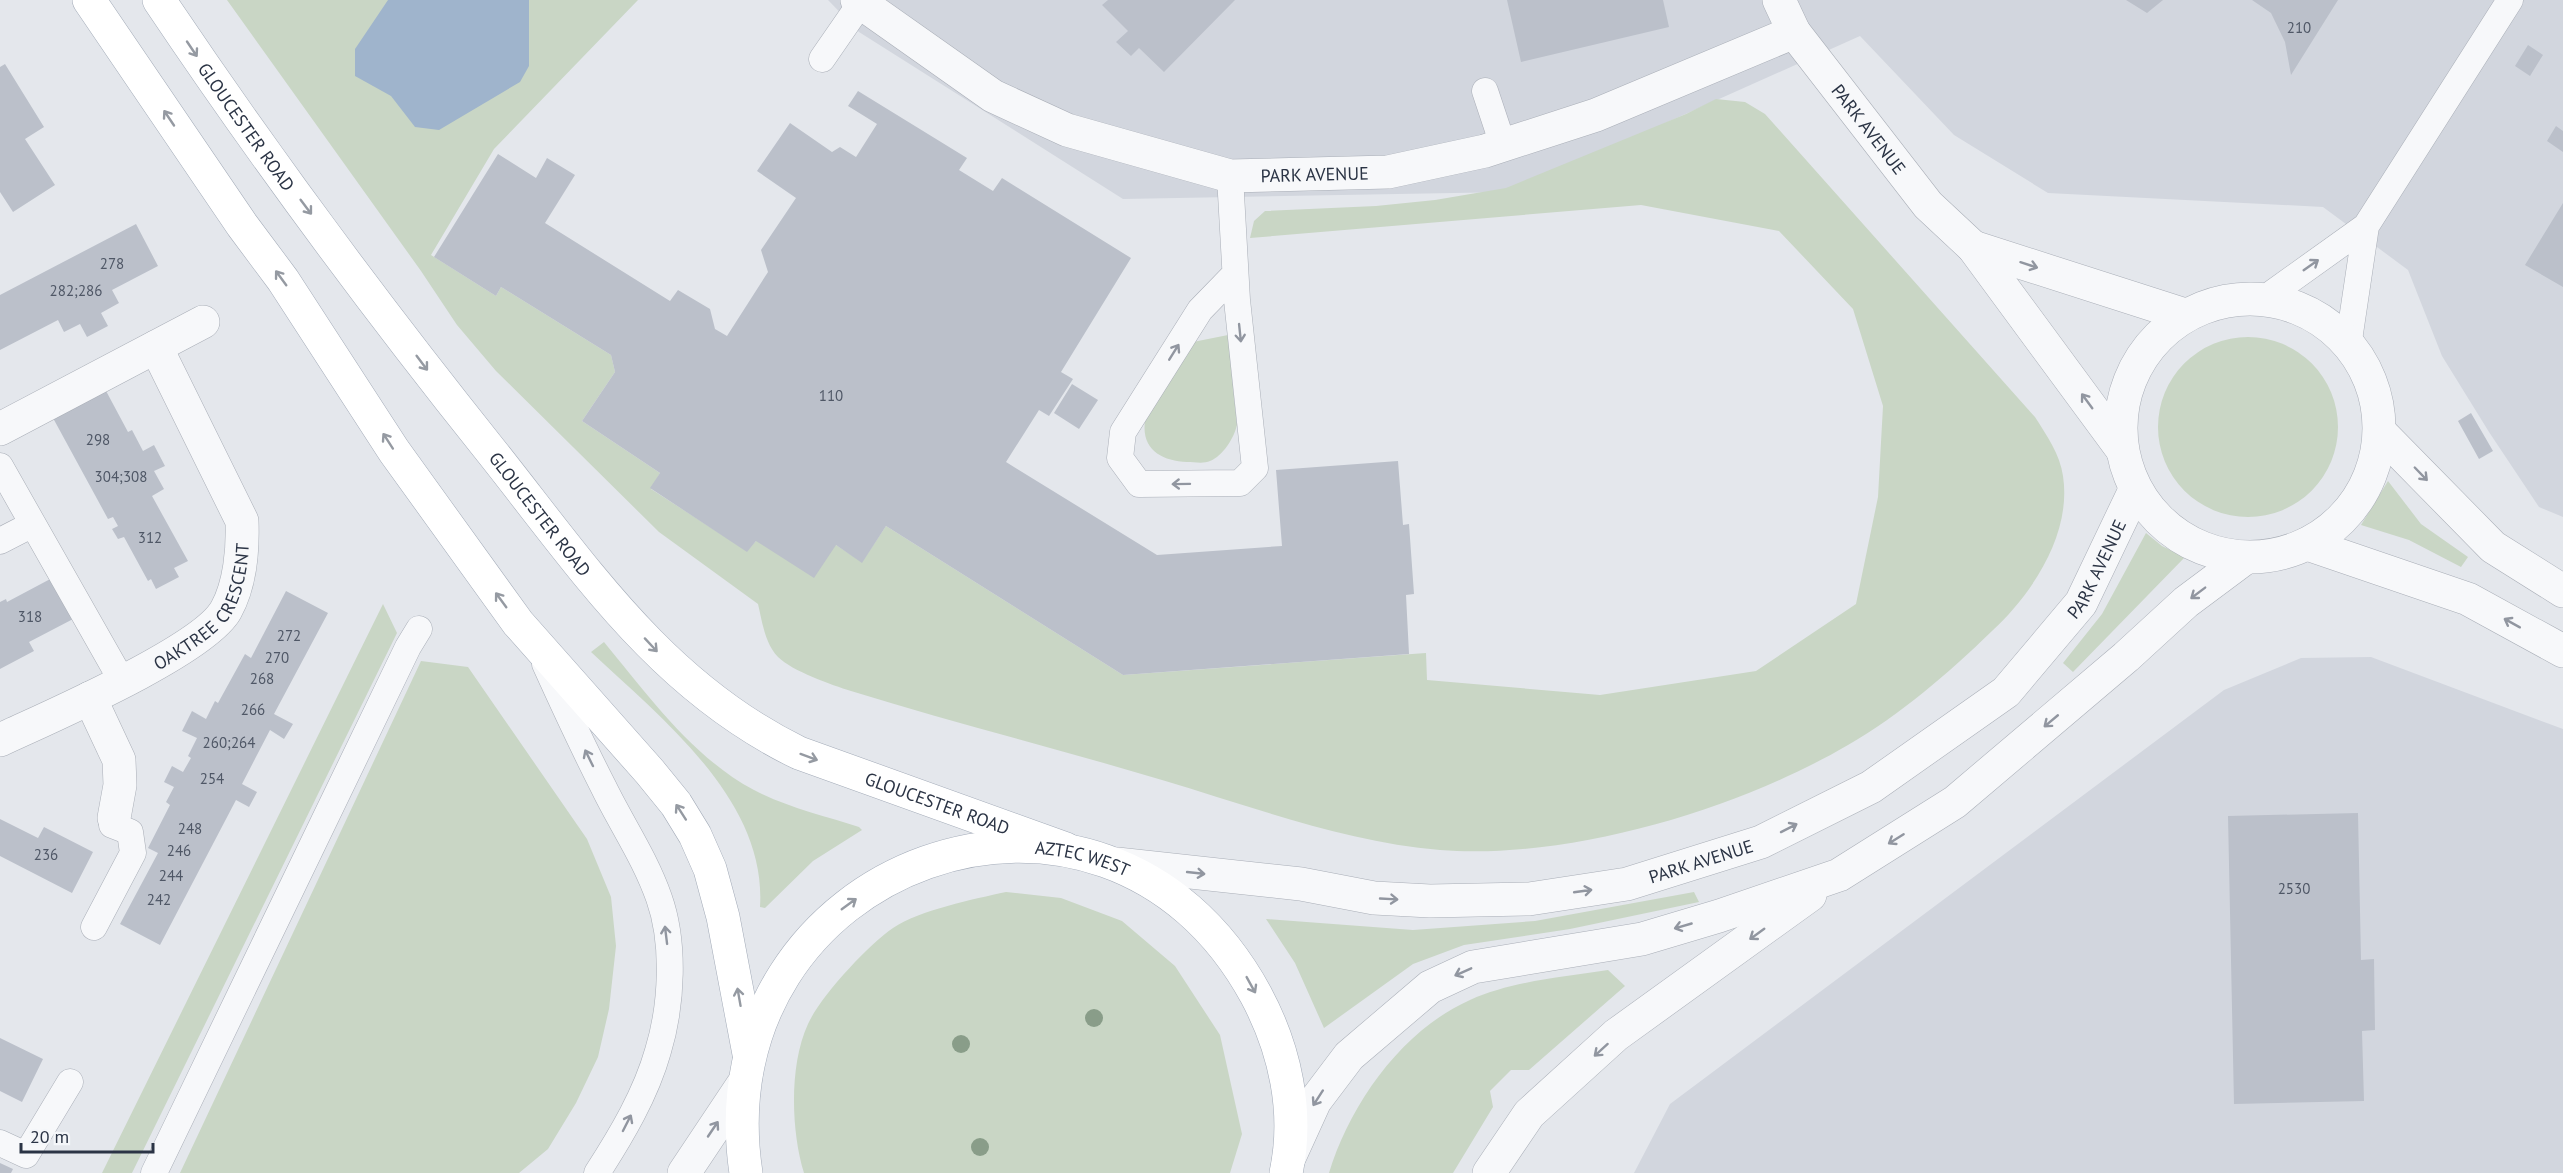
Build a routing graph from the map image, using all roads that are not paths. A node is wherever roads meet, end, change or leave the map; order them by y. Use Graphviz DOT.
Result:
graph roads {
  1 [pos="90,0"];
  2 [pos="159,0"];
  3 [pos="1779,0"];
  4 [pos="2510,0"];
  5 [pos="859,2"];
  6 [pos="1794,32"];
  7 [pos="822,58"];
  8 [pos="1485,91"];
  9 [pos="1503,145"];
  10 [pos="1230,176"];
  11 [pos="2366,226"];
  12 [pos="1973,247"];
  13 [pos="1235,274"];
  14 [pos="2264,298"];
  15 [pos="2185,315"];
  16 [pos="203,322"];
  17 [pos="2349,340"];
  18 [pos="156,347"];
  19 [pos="0,429"];
  20 [pos="2380,432"];
  21 [pos="2121,448"];
  22 [pos="0,466"];
  23 [pos="2135,490"];
  24 [pos="33,524"];
  25 [pos="0,541"];
  26 [pos="2307,544"];
  27 [pos="2245,558"];
  28 [pos="2563,591"];
  29 [pos="419,629"];
  30 [pos="536,647"];
  31 [pos="2563,651"];
  32 [pos="122,681"];
  33 [pos="90,698"];
  34 [pos="0,740"];
  35 [pos="114,818"];
  36 [pos="1066,849"];
  37 [pos="1117,864"];
  38 [pos="1839,875"];
  39 [pos="94,927"];
  40 [pos="749,1054"];
  41 [pos="70,1082"];
  42 [pos="742,1086"];
  43 [pos="0,1143"];
  44 [pos="1288,1166"];
  45 [pos="154,1173"];
  46 [pos="597,1173"];
  47 [pos="684,1173"];
  48 [pos="746,1173"];
  49 [pos="1490,1173"];
  30 -- 1 [label="main road, one-way"];
  2 -- 36 [label="main road, GLOUCESTER ROAD, one-way"];
  3 -- 6 [label="street, PARK AVENUE"];
  4 -- 11 [label="lane"];
  5 -- 7 [label="lane"];
  5 -- 10 [label="street, PARK AVENUE"];
  6 -- 9 [label="street, PARK AVENUE"];
  6 -- 12 [label="street, PARK AVENUE"];
  8 -- 9 [label="lane"];
  9 -- 10 [label="street, PARK AVENUE"];
  10 -- 13 [label="lane"];
  14 -- 11 [label="lane, one-way"];
  11 -- 17 [label="lane"];
  12 -- 15 [label="street, PARK AVENUE, one-way"];
  21 -- 12 [label="street, PARK AVENUE, one-way"];
  13 -- 13 [label="lane, one-way"];
  14 -- 15 [label="street"];
  14 -- 17 [label="street"];
  15 -- 21 [label="street"];
  16 -- 18 [label="street"];
  17 -- 20 [label="street"];
  18 -- 19 [label="street"];
  18 -- 32 [label="street, OAKTREE CRESCENT"];
  20 -- 26 [label="street"];
  20 -- 28 [label="street, one-way"];
  21 -- 23 [label="street"];
  22 -- 24 [label="lane"];
  23 -- 27 [label="street"];
  37 -- 23 [label="street, PARK AVENUE, one-way"];
  24 -- 25 [label="lane"];
  24 -- 32 [label="lane"];
  26 -- 27 [label="street"];
  31 -- 26 [label="street, one-way"];
  27 -- 38 [label="street, one-way"];
  29 -- 45 [label="lane"];
  40 -- 30 [label="main road, one-way"];
  46 -- 30 [label="lane, one-way"];
  32 -- 33 [label="street, OAKTREE CRESCENT"];
  33 -- 34 [label="street, OAKTREE CRESCENT"];
  33 -- 35 [label="street"];
  35 -- 39 [label="lane"];
  36 -- 37 [label="main road, AZTEC WEST"];
  40 -- 36 [label="main road, AZTEC WEST, one-way"];
  37 -- 44 [label="main road, AZTEC WEST, one-way"];
  38 -- 44 [label="street, one-way"];
  38 -- 49 [label="street, one-way"];
  40 -- 42 [label="main road, AZTEC WEST"];
  41 -- 43 [label="lane"];
  47 -- 42 [label="street, one-way"];
  42 -- 48 [label="main road, AZTEC WEST"];
}
